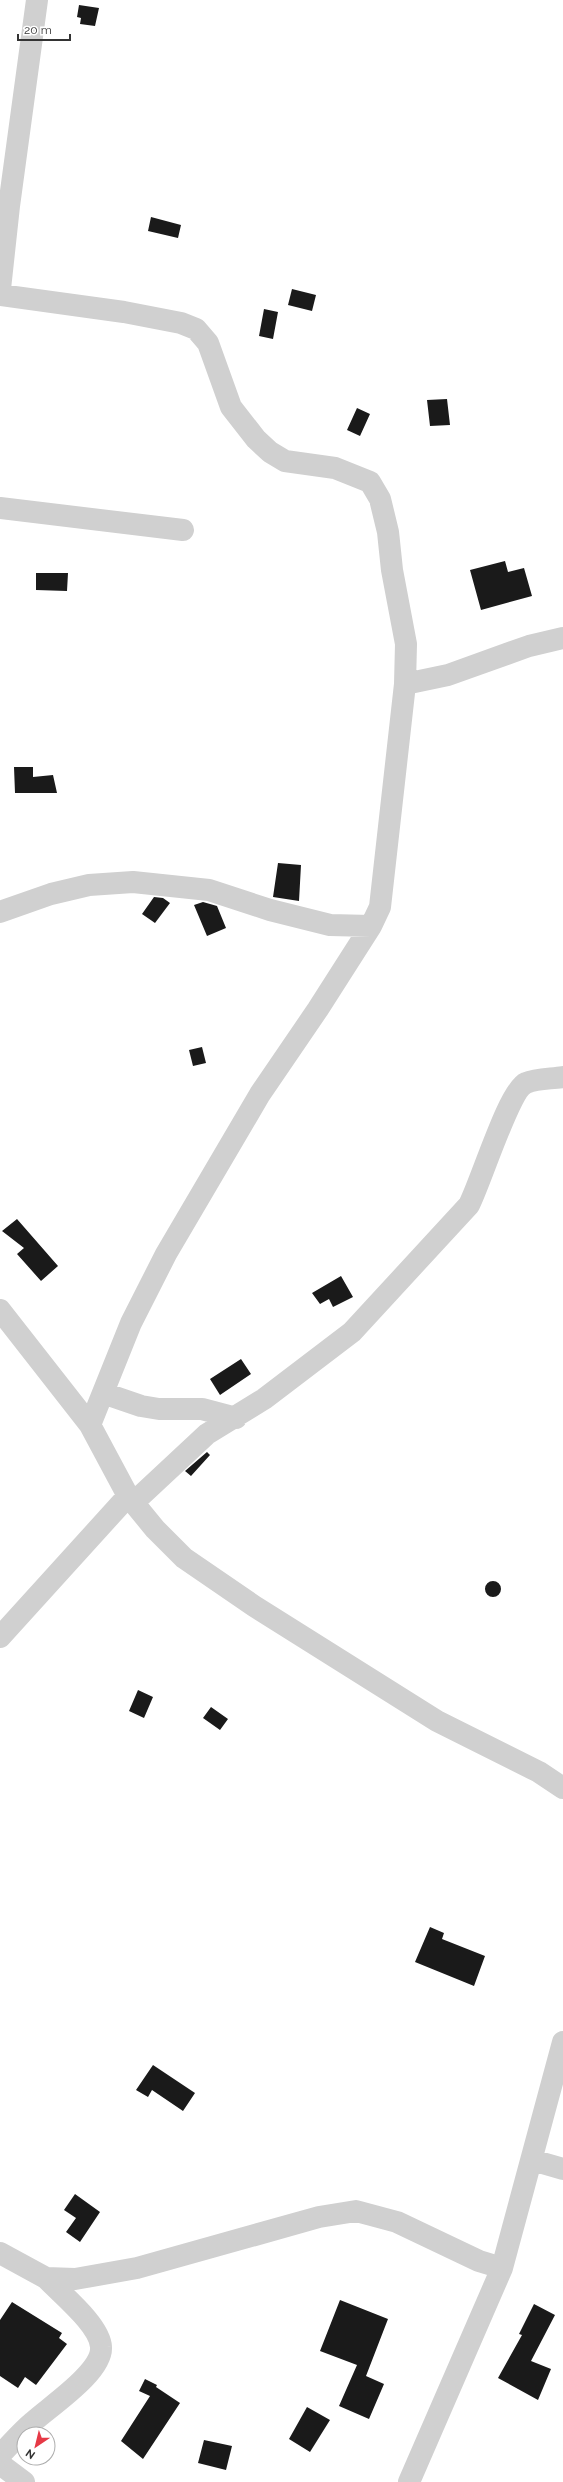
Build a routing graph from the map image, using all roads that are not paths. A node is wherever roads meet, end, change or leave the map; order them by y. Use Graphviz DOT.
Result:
graph roads {
  1 [pos="37,0"];
  2 [pos="2,247"];
  3 [pos="0,289"];
  4 [pos="0,295"];
  5 [pos="0,508"];
  6 [pos="183,530"];
  7 [pos="563,638"];
  8 [pos="405,684"];
  9 [pos="0,912"];
  10 [pos="370,926"];
  11 [pos="563,1077"];
  12 [pos="0,1310"];
  13 [pos="103,1393"];
  14 [pos="236,1418"];
  15 [pos="90,1425"];
  16 [pos="131,1500"];
  17 [pos="1,1635"];
  18 [pos="563,1788"];
  19 [pos="563,2042"];
  20 [pos="558,2072"];
  21 [pos="532,2160"];
  22 [pos="563,2169"];
  23 [pos="0,2253"];
  24 [pos="502,2268"];
  25 [pos="46,2278"];
  26 [pos="0,2455"];
  27 [pos="0,2464"];
  28 [pos="24,2482"];
  29 [pos="409,2482"];
  1 -- 2 [label="street"];
  2 -- 3 [label="street"];
  4 -- 8 [label="street"];
  5 -- 6 [label="street"];
  7 -- 8 [label="street"];
  8 -- 10 [label="street"];
  9 -- 10 [label="street"];
  10 -- 13 [label="street"];
  11 -- 14 [label="street"];
  12 -- 15 [label="street"];
  13 -- 14 [label="street"];
  13 -- 15 [label="street"];
  14 -- 16 [label="street"];
  15 -- 16 [label="street"];
  16 -- 17 [label="street"];
  16 -- 18 [label="street"];
  19 -- 20 [label="street"];
  20 -- 21 [label="street"];
  21 -- 22 [label="street"];
  21 -- 24 [label="street"];
  23 -- 25 [label="street"];
  24 -- 25 [label="street"];
  24 -- 29 [label="street"];
  25 -- 26 [label="street"];
  27 -- 28 [label="street"];
}
